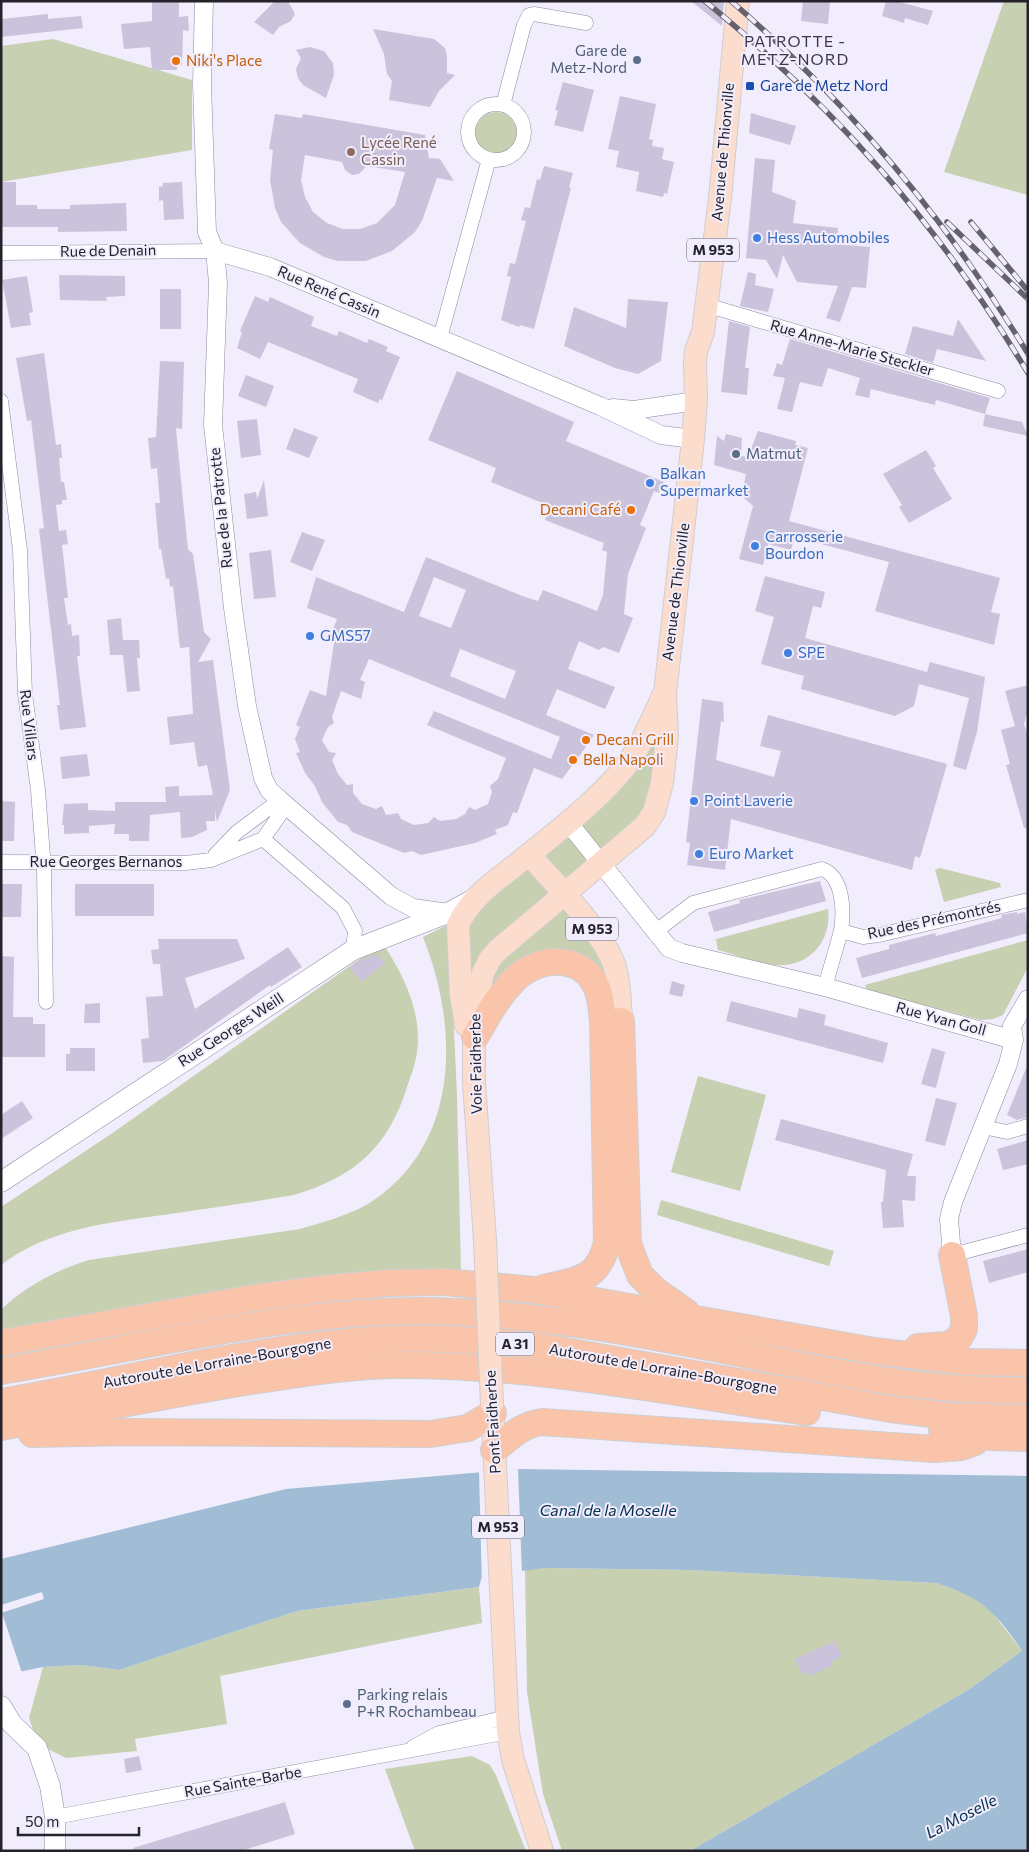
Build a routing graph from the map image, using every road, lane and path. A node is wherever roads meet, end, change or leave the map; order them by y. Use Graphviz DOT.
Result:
graph roads {
  1 [pos="204,1"];
  2 [pos="738,1"];
  3 [pos="586,23"];
  4 [pos="503,105"];
  5 [pos="489,159"];
  6 [pos="215,251"];
  7 [pos="1,253"];
  8 [pos="706,305"];
  9 [pos="440,338"];
  10 [pos="998,391"];
  11 [pos="1,401"];
  12 [pos="696,401"];
  13 [pos="600,406"];
  14 [pos="693,439"];
  15 [pos="4,448"];
  16 [pos="665,694"];
  17 [pos="283,803"];
  18 [pos="567,821"];
  19 [pos="263,839"];
  20 [pos="529,854"];
  21 [pos="211,860"];
  22 [pos="1,862"];
  23 [pos="43,862"];
  24 [pos="602,864"];
  25 [pos="564,895"];
  26 [pos="472,900"];
  27 [pos="1028,900"];
  28 [pos="448,913"];
  29 [pos="841,931"];
  30 [pos="655,932"];
  31 [pos="353,950"];
  32 [pos="824,987"];
  33 [pos="1028,999"];
  34 [pos="46,1002"];
  35 [pos="621,1021"];
  36 [pos="475,1037"];
  37 [pos="1014,1040"];
  38 [pos="474,1083"];
  39 [pos="1028,1126"];
  40 [pos="983,1127"];
  41 [pos="1,1182"];
  42 [pos="1028,1235"];
  43 [pos="485,1240"];
  44 [pos="952,1255"];
  45 [pos="534,1290"];
  46 [pos="693,1317"];
  47 [pos="1,1343"];
  48 [pos="874,1351"];
  49 [pos="1028,1363"];
  50 [pos="1,1371"];
  51 [pos="1028,1390"];
  52 [pos="1,1402"];
  53 [pos="492,1409"];
  54 [pos="1028,1418"];
  55 [pos="1,1427"];
  56 [pos="1,1436"];
  57 [pos="990,1437"];
  58 [pos="1028,1438"];
  59 [pos="494,1450"];
  60 [pos="505,1680"];
  61 [pos="1,1706"];
  62 [pos="485,1722"];
  63 [pos="508,1724"];
  64 [pos="401,1753"];
  65 [pos="55,1816"];
  66 [pos="54,1851"];
  67 [pos="542,1851"];
  1 -- 6 [label="street, Rue de la Patrotte"];
  2 -- 8 [label="main road, Avenue de Thionville / M 953"];
  3 -- 4 [label="street"];
  4 -- 5 [label="street"];
  4 -- 5 [label="street"];
  5 -- 9 [label="street"];
  6 -- 7 [label="street, Rue de Denain"];
  6 -- 9 [label="street, Rue René Cassin"];
  6 -- 17 [label="street, Rue de la Patrotte"];
  8 -- 10 [label="street, Rue Anne-Marie Steckler"];
  8 -- 12 [label="main road, Avenue de Thionville / M 953"];
  9 -- 13 [label="street, Rue René Cassin"];
  11 -- 15 [label="street, Rue Villars"];
  12 -- 13 [label="street, Rue René Cassin"];
  12 -- 14 [label="main road, Avenue de Thionville / M 953"];
  13 -- 14 [label="street, Rue René Cassin"];
  14 -- 16 [label="main road, Avenue de Thionville / M 953"];
  15 -- 23 [label="street, Rue Villars"];
  16 -- 18 [label="main road, M 953"];
  16 -- 24 [label="main road, M 953"];
  17 -- 19 [label="street"];
  17 -- 21 [label="street"];
  17 -- 28 [label="street, Rue de la Patrotte"];
  18 -- 20 [label="main road, M 953"];
  18 -- 24 [label="street, Rue Yvan Goll"];
  19 -- 21 [label="street, Rue Georges Bernanos"];
  19 -- 31 [label="street"];
  20 -- 25 [label="main road, M 953"];
  20 -- 26 [label="main road, M 953"];
  21 -- 23 [label="street, Rue Georges Bernanos"];
  22 -- 23 [label="street, Rue Georges Bernanos"];
  23 -- 34 [label="street, Rue Villars"];
  24 -- 25 [label="main road, M 953"];
  24 -- 30 [label="street, Rue Yvan Goll"];
  25 -- 35 [label="main road, M 953"];
  25 -- 36 [label="main road, Voie Faidherbe / M 953"];
  26 -- 28 [label="main road, Rue Georges Weill"];
  26 -- 38 [label="main road, M 953"];
  27 -- 29 [label="street, Rue des Prémontrés"];
  28 -- 31 [label="main road, Rue Georges Weill"];
  29 -- 30 [label="street"];
  29 -- 32 [label="street"];
  30 -- 32 [label="street, Rue Yvan Goll"];
  31 -- 41 [label="main road, Rue Georges Weill"];
  32 -- 37 [label="street, Rue Yvan Goll"];
  33 -- 37 [label="street"];
  35 -- 46 [label="highway"];
  36 -- 38 [label="main road, Voie Faidherbe / M 953"];
  36 -- 45 [label="highway"];
  37 -- 40 [label="street"];
  38 -- 43 [label="main road, Voie Faidherbe / M 953"];
  39 -- 40 [label="street"];
  40 -- 44 [label="street"];
  42 -- 44 [label="street"];
  43 -- 53 [label="main road, Pont Faidherbe / M 953, bridge"];
  44 -- 48 [label="highway"];
  45 -- 46 [label="highway"];
  45 -- 47 [label="highway"];
  46 -- 48 [label="highway"];
  48 -- 49 [label="highway"];
  50 -- 51 [label="highway, Autoroute de Lorraine-Bourgogne / A 31"];
  52 -- 54 [label="highway, Autoroute de Lorraine-Bourgogne / A 31"];
  53 -- 56 [label="highway"];
  53 -- 59 [label="main road, Pont Faidherbe / M 953"];
  55 -- 57 [label="highway"];
  57 -- 58 [label="highway"];
  57 -- 59 [label="highway"];
  59 -- 60 [label="main road, Pont Faidherbe / M 953"];
  60 -- 62 [label="street"];
  60 -- 63 [label="main road, M 953"];
  61 -- 65 [label="main road"];
  62 -- 63 [label="street, Rue Sainte-Barbe"];
  62 -- 64 [label="street, Rue Sainte-Barbe"];
  63 -- 64 [label="street, Rue Sainte-Barbe"];
  63 -- 67 [label="main road, M 953"];
  64 -- 65 [label="street, Rue Sainte-Barbe"];
  65 -- 66 [label="main road"];
}
